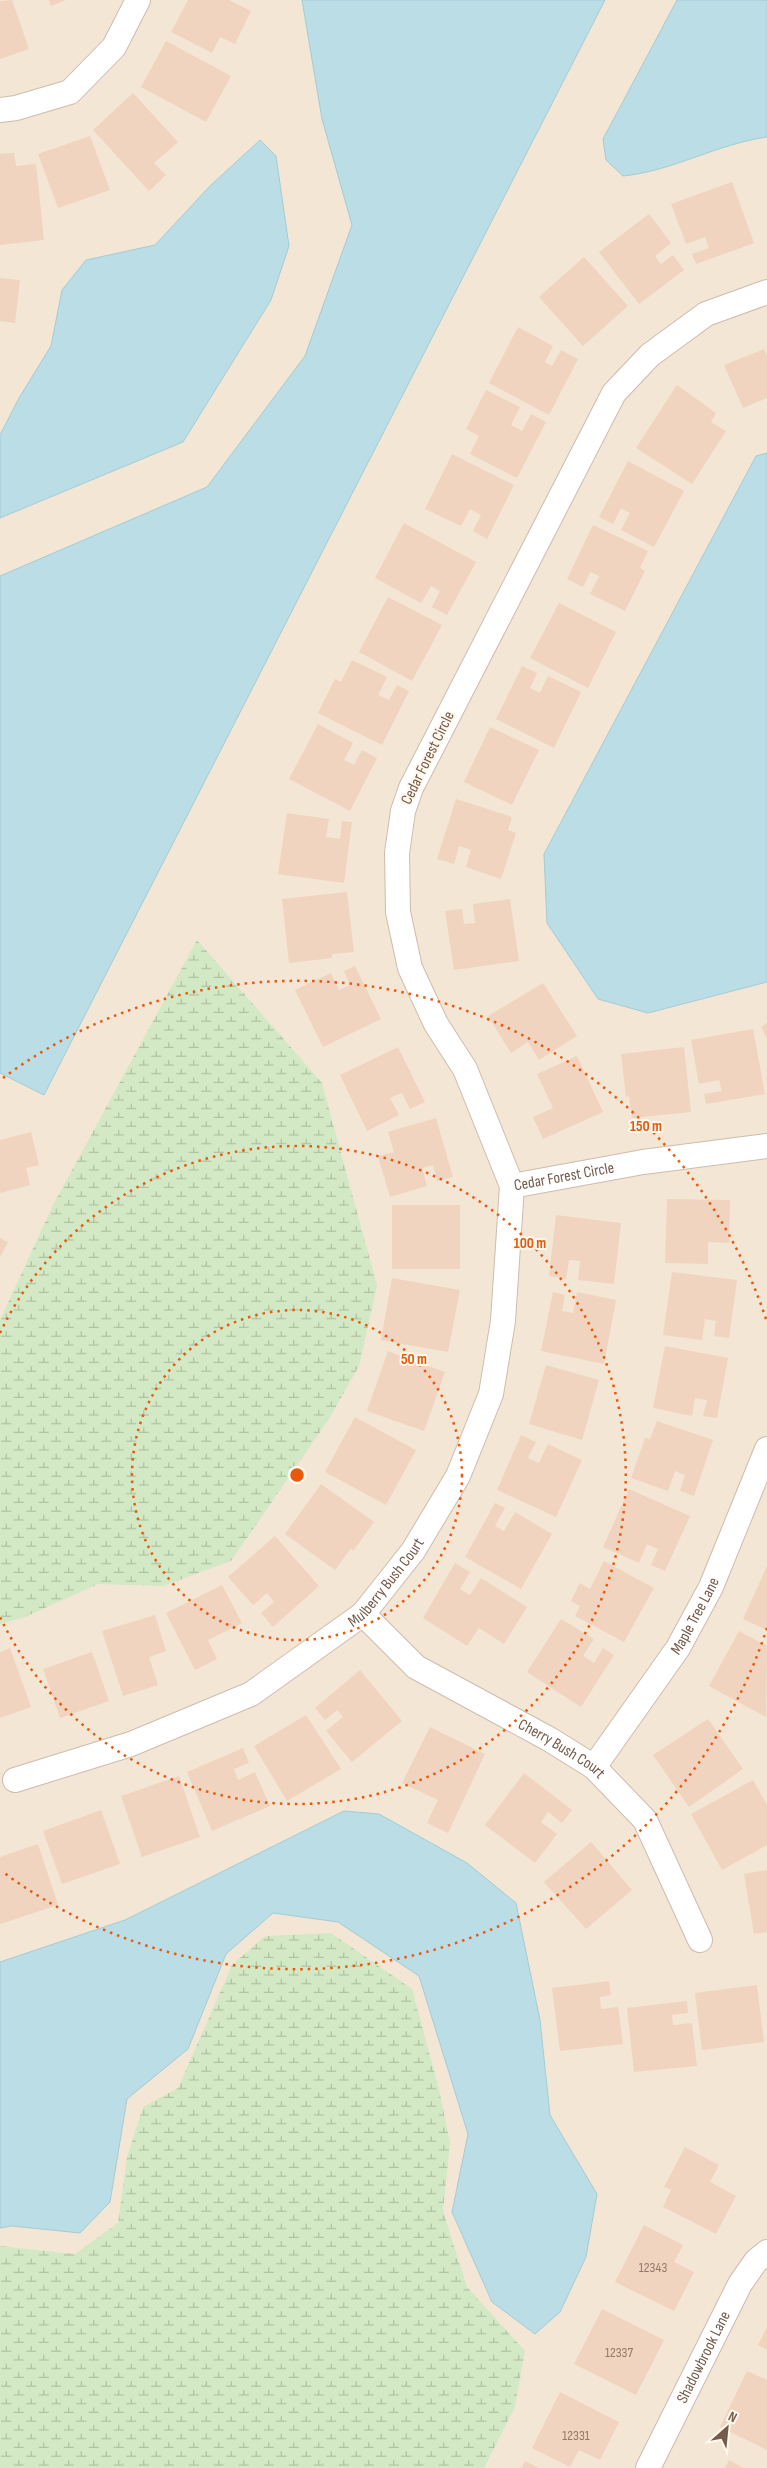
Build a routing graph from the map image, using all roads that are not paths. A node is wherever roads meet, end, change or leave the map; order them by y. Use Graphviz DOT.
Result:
graph roads {
  1 [pos="138,0"];
  2 [pos="0,110"];
  3 [pos="767,292"];
  4 [pos="767,1146"];
  5 [pos="512,1186"];
  6 [pos="767,1449"];
  7 [pos="363,1614"];
  8 [pos="594,1767"];
  9 [pos="15,1780"];
  10 [pos="700,1940"];
  11 [pos="767,2252"];
  12 [pos="648,2468"];
  1 -- 2 [label="street"];
  3 -- 5 [label="street, Cedar Forest Circle"];
  4 -- 5 [label="street, Cedar Forest Circle"];
  5 -- 7 [label="street, Mulberry Bush Court"];
  6 -- 8 [label="street, Maple Tree Lane"];
  7 -- 8 [label="street, Cherry Bush Court"];
  7 -- 9 [label="street, Mulberry Bush Court"];
  8 -- 10 [label="street, Cherry Bush Court"];
  11 -- 12 [label="street, Shadowbrook Lane"];
}
